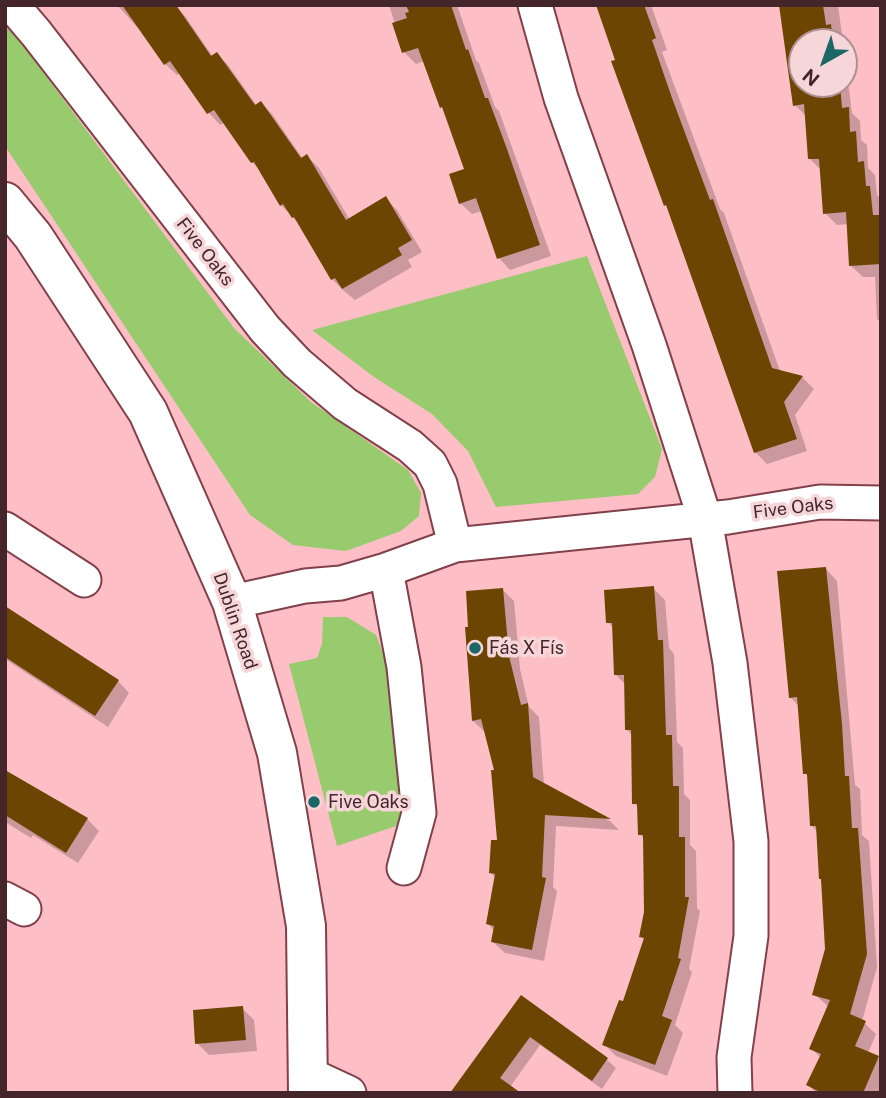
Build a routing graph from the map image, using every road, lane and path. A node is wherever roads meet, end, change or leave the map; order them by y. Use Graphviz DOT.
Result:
graph roads {
  1 [pos="12,5"];
  2 [pos="535,5"];
  3 [pos="5,202"];
  4 [pos="881,503"];
  5 [pos="705,519"];
  6 [pos="5,529"];
  7 [pos="455,545"];
  8 [pos="387,570"];
  9 [pos="84,580"];
  10 [pos="232,602"];
  11 [pos="404,868"];
  12 [pos="308,1083"];
  13 [pos="349,1093"];
  14 [pos="735,1093"];
  1 -- 7 [label="street, Five Oaks"];
  2 -- 5 [label="street"];
  3 -- 10 [label="main road, Dublin Road"];
  4 -- 5 [label="street, Five Oaks"];
  5 -- 7 [label="street, Five Oaks"];
  5 -- 14 [label="street"];
  6 -- 9 [label="street"];
  7 -- 8 [label="street, Five Oaks"];
  8 -- 10 [label="street, Five Oaks"];
  8 -- 11 [label="street"];
  10 -- 12 [label="main road, Dublin Road"];
  12 -- 13 [label="street"];
}
